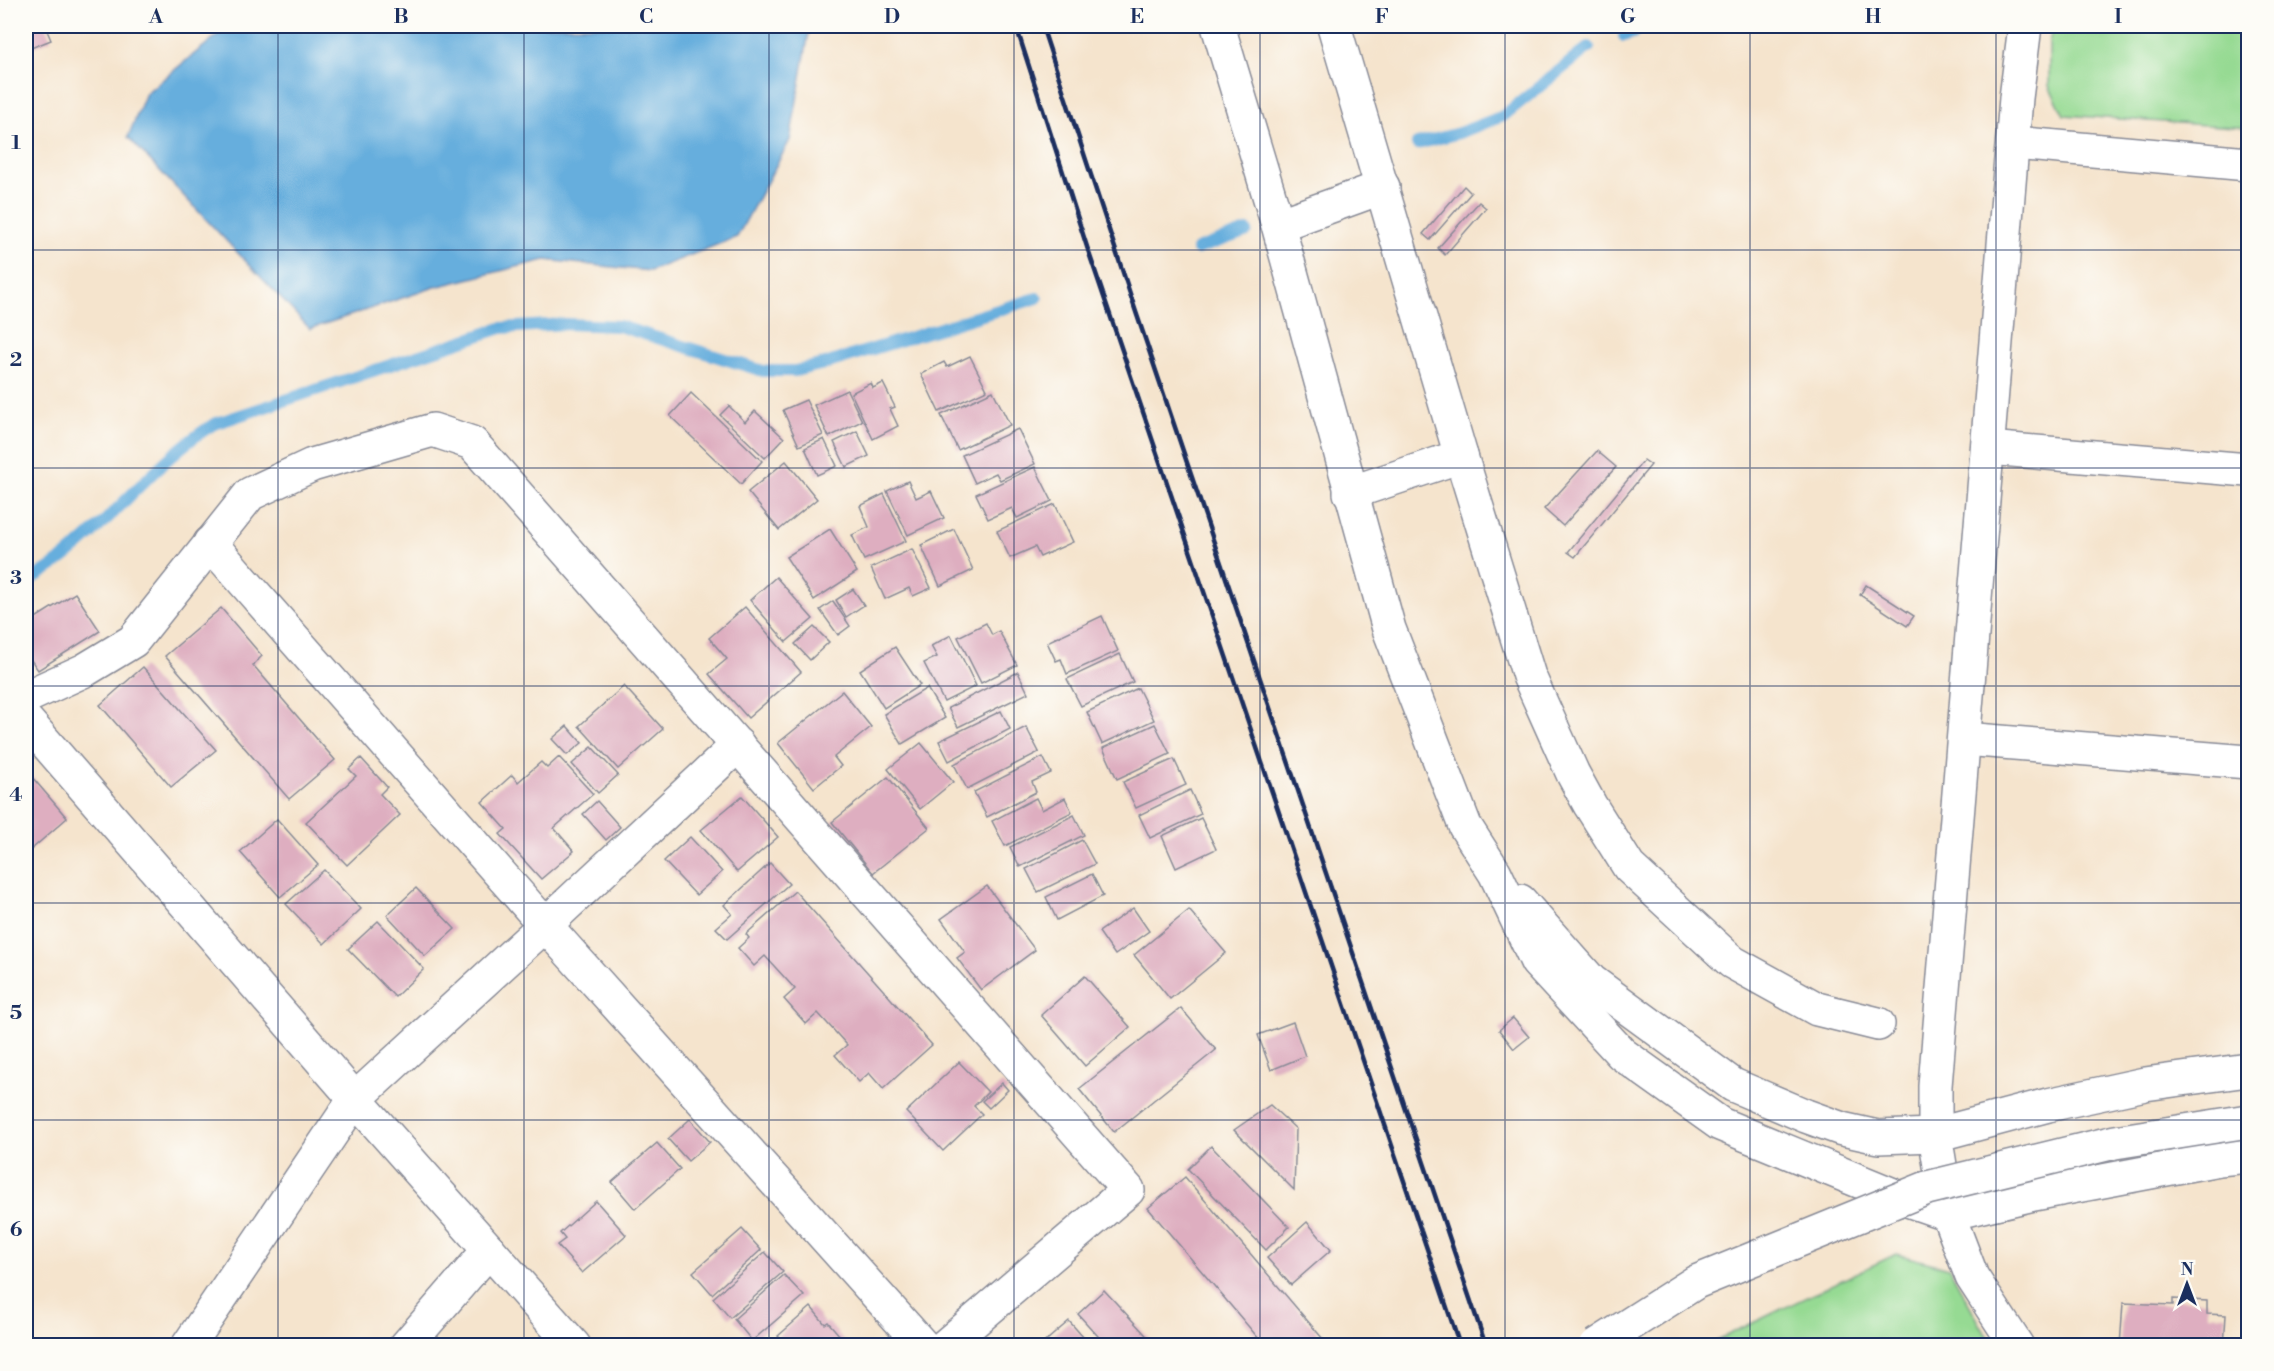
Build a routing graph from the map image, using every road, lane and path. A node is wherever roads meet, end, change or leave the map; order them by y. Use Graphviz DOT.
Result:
graph roads {
  1 [pos="1218,26"];
  2 [pos="1334,26"];
  3 [pos="2025,26"];
  4 [pos="2014,143"];
  5 [pos="2248,164"];
  6 [pos="1383,187"];
  7 [pos="1278,225"];
  8 [pos="1988,448"];
  9 [pos="1461,456"];
  10 [pos="2248,471"];
  11 [pos="1350,493"];
  12 [pos="210,543"];
  13 [pos="26,697"];
  14 [pos="26,720"];
  15 [pos="1964,739"];
  16 [pos="738,746"];
  17 [pos="2248,762"];
  18 [pos="1495,873"];
  19 [pos="545,925"];
  20 [pos="1878,1024"];
  21 [pos="2248,1070"];
  22 [pos="355,1099"];
  23 [pos="2248,1121"];
  24 [pos="1935,1135"];
  25 [pos="2248,1156"];
  26 [pos="1948,1214"];
  27 [pos="489,1250"];
  28 [pos="188,1346"];
  29 [pos="406,1346"];
  30 [pos="574,1346"];
  31 [pos="923,1346"];
  32 [pos="945,1346"];
  33 [pos="1596,1346"];
  34 [pos="2017,1346"];
  1 -- 7 [label="street"];
  2 -- 6 [label="street"];
  3 -- 4 [label="street"];
  4 -- 5 [label="street"];
  4 -- 8 [label="street"];
  6 -- 7 [label="street"];
  6 -- 9 [label="street"];
  7 -- 11 [label="street"];
  8 -- 10 [label="street"];
  8 -- 15 [label="street"];
  9 -- 11 [label="street"];
  9 -- 20 [label="street"];
  11 -- 18 [label="street"];
  12 -- 13 [label="street"];
  12 -- 16 [label="street"];
  12 -- 19 [label="street"];
  14 -- 22 [label="street"];
  15 -- 17 [label="street"];
  15 -- 24 [label="street"];
  16 -- 19 [label="street"];
  16 -- 32 [label="street"];
  18 -- 24 [label="street"];
  18 -- 26 [label="street"];
  19 -- 22 [label="street"];
  19 -- 31 [label="street"];
  21 -- 24 [label="street"];
  22 -- 27 [label="street"];
  22 -- 28 [label="street"];
  23 -- 33 [label="street, bridge"];
  24 -- 26 [label="street"];
  25 -- 26 [label="street"];
  26 -- 34 [label="street"];
  27 -- 29 [label="street"];
  27 -- 30 [label="street"];
}
